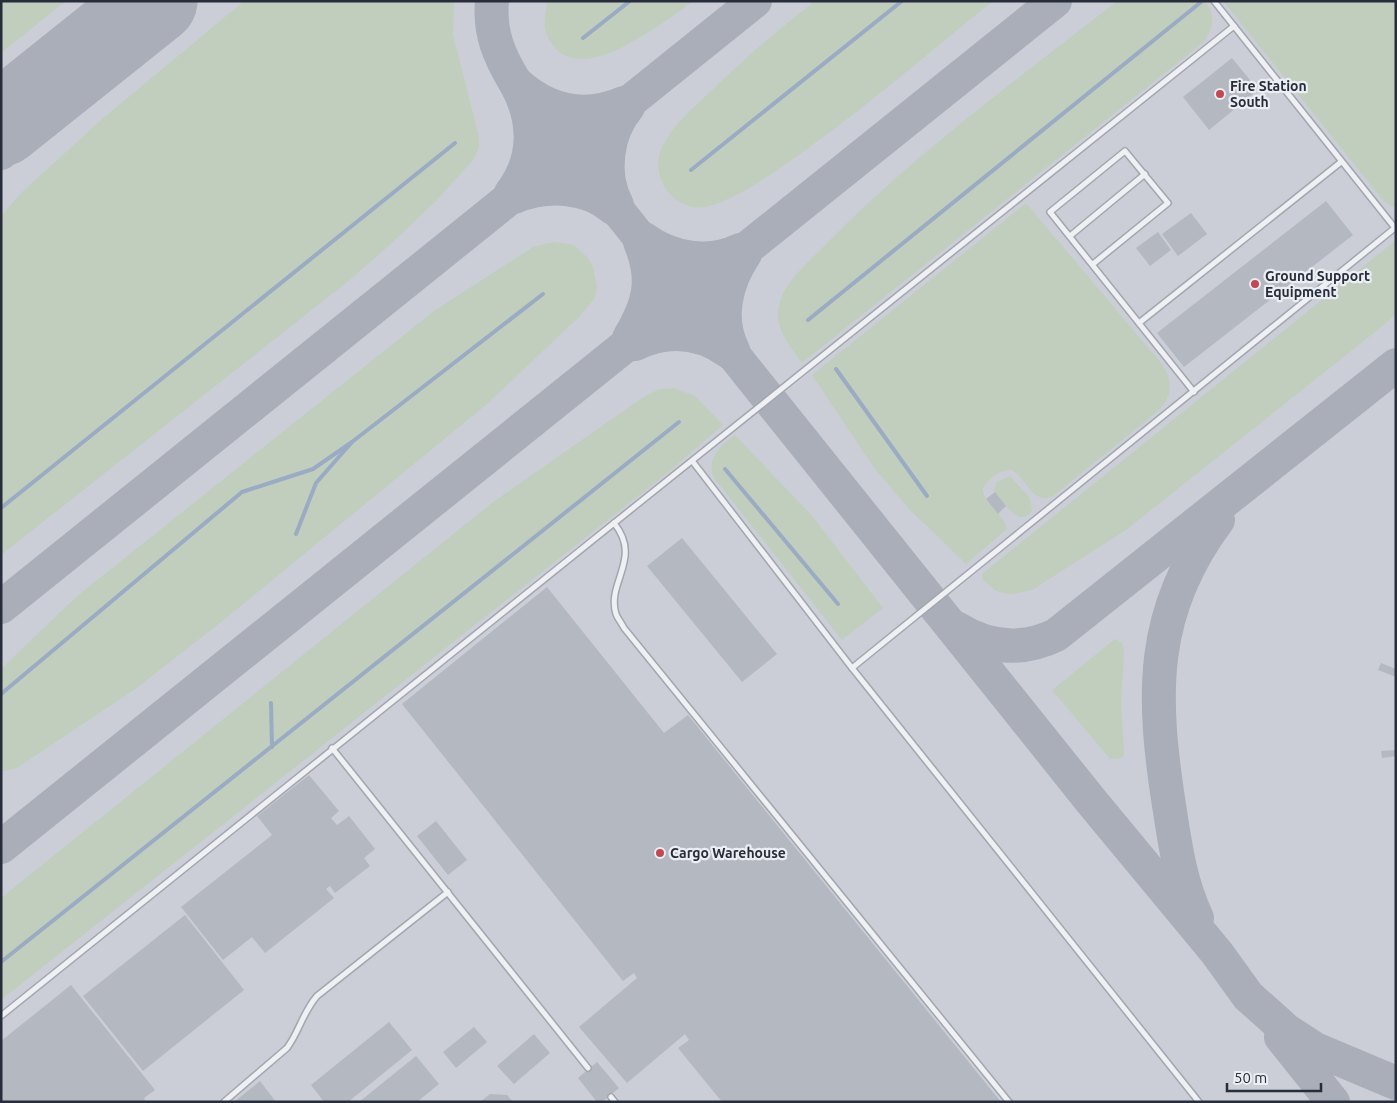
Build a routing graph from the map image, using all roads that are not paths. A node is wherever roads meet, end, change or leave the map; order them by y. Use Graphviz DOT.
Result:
graph roads {
  1 [pos="1214,1"];
  2 [pos="1234,26"];
  3 [pos="1341,162"];
  4 [pos="1145,174"];
  5 [pos="1395,227"];
  6 [pos="1070,236"];
  7 [pos="1093,264"];
  8 [pos="1139,323"];
  9 [pos="1194,392"];
  10 [pos="693,462"];
  11 [pos="614,523"];
  12 [pos="852,668"];
  13 [pos="332,748"];
  14 [pos="448,892"];
  15 [pos="1,1016"];
  16 [pos="588,1068"];
  17 [pos="224,1102"];
  18 [pos="1009,1102"];
  19 [pos="1199,1102"];
  1 -- 2 [label="lane"];
  2 -- 3 [label="lane"];
  2 -- 10 [label="lane"];
  3 -- 5 [label="lane"];
  3 -- 8 [label="lane"];
  4 -- 6 [label="lane"];
  4 -- 6 [label="lane"];
  4 -- 7 [label="lane"];
  5 -- 9 [label="lane"];
  6 -- 7 [label="lane"];
  7 -- 8 [label="lane"];
  8 -- 9 [label="lane"];
  9 -- 12 [label="lane"];
  10 -- 11 [label="lane"];
  10 -- 12 [label="lane"];
  11 -- 13 [label="lane"];
  11 -- 18 [label="lane"];
  12 -- 19 [label="lane"];
  13 -- 14 [label="lane"];
  13 -- 15 [label="lane"];
  14 -- 16 [label="lane"];
  14 -- 17 [label="lane"];
}
